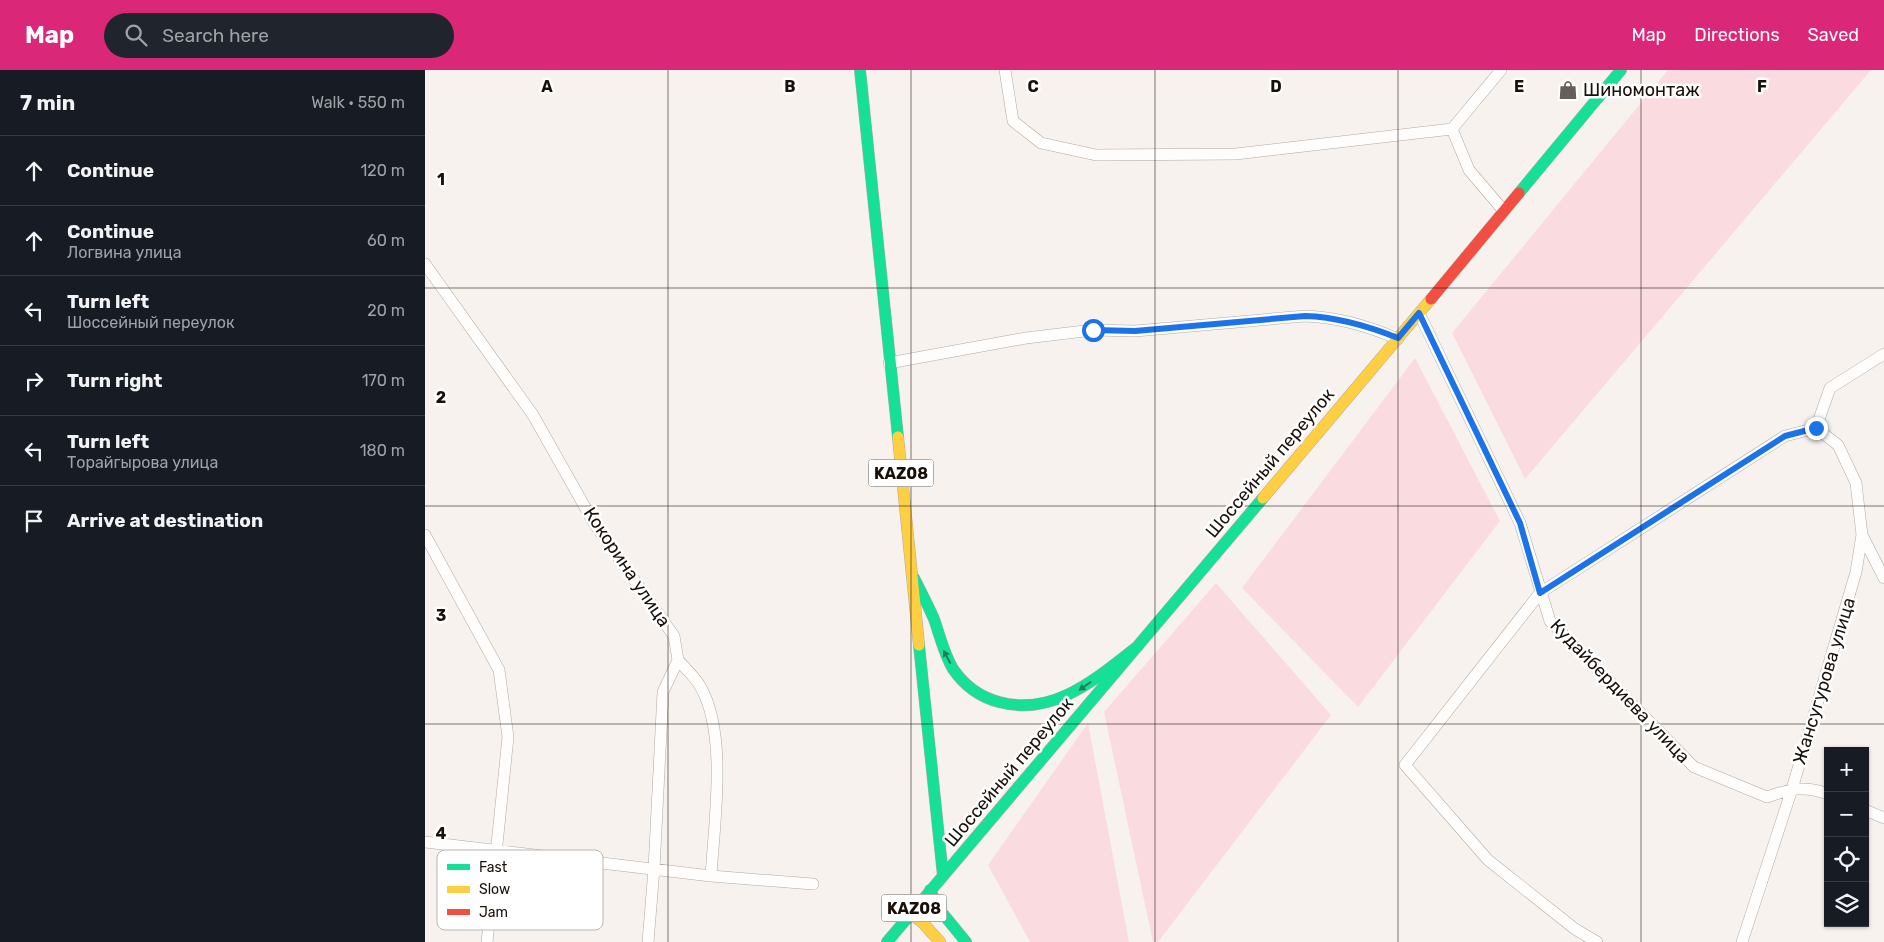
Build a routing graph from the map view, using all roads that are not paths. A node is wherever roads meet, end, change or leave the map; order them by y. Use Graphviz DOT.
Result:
graph roads {
  1 [pos="861,70"];
  2 [pos="1005,70"];
  3 [pos="1501,70"];
  4 [pos="1621,70"];
  5 [pos="1452,129"];
  6 [pos="1503,210"];
  7 [pos="425,264"];
  8 [pos="1419,313"];
  9 [pos="1398,338"];
  10 [pos="1884,354"];
  11 [pos="889,363"];
  12 [pos="1816,428"];
  13 [pos="425,535"];
  14 [pos="1863,535"];
  15 [pos="912,574"];
  16 [pos="1884,578"];
  17 [pos="1540,593"];
  18 [pos="1137,646"];
  19 [pos="678,660"];
  20 [pos="1792,789"];
  21 [pos="1824,792"];
  22 [pos="1869,812"];
  23 [pos="1884,818"];
  24 [pos="425,842"];
  25 [pos="497,850"];
  26 [pos="603,863"];
  27 [pos="654,869"];
  28 [pos="711,876"];
  29 [pos="943,876"];
  30 [pos="813,884"];
  31 [pos="930,890"];
  32 [pos="909,913"];
  33 [pos="647,942"];
  34 [pos="887,942"];
  35 [pos="940,942"];
  36 [pos="966,942"];
  37 [pos="1597,942"];
  38 [pos="1742,942"];
  1 -- 11 [label="main road, KAZ08"];
  2 -- 5 [label="street"];
  3 -- 5 [label="street"];
  4 -- 6 [label="main road, Шоссейный переулок"];
  5 -- 6 [label="street"];
  6 -- 8 [label="main road, Шоссейный переулок"];
  7 -- 19 [label="street, Кокорина улица"];
  8 -- 9 [label="main road, Шоссейный переулок"];
  8 -- 17 [label="street, Кудайбердиева улица"];
  9 -- 11 [label="street"];
  9 -- 18 [label="main road, Шоссейный переулок"];
  10 -- 12 [label="street"];
  11 -- 15 [label="main road, KAZ08"];
  12 -- 14 [label="street, Жансугурова улица"];
  12 -- 17 [label="street"];
  13 -- 25 [label="street"];
  14 -- 16 [label="street"];
  14 -- 20 [label="street, Жансугурова улица"];
  18 -- 15 [label="main road, one-way"];
  15 -- 29 [label="main road, KAZ08"];
  17 -- 20 [label="street, Кудайбердиева улица"];
  17 -- 37 [label="street"];
  18 -- 29 [label="main road, Шоссейный переулок"];
  19 -- 27 [label="street"];
  19 -- 28 [label="street"];
  20 -- 21 [label="street, Кудайбердиева улица"];
  20 -- 38 [label="street, Жансугурова улица"];
  22 -- 23 [label="street"];
  24 -- 25 [label="street"];
  26 -- 27 [label="street"];
  27 -- 28 [label="street"];
  27 -- 33 [label="street"];
  28 -- 30 [label="street"];
  29 -- 31 [label="main road, KAZ08"];
  31 -- 32 [label="main road, KAZ08"];
  31 -- 36 [label="main road"];
  32 -- 34 [label="main road, KAZ08"];
  32 -- 35 [label="main road"];
}
